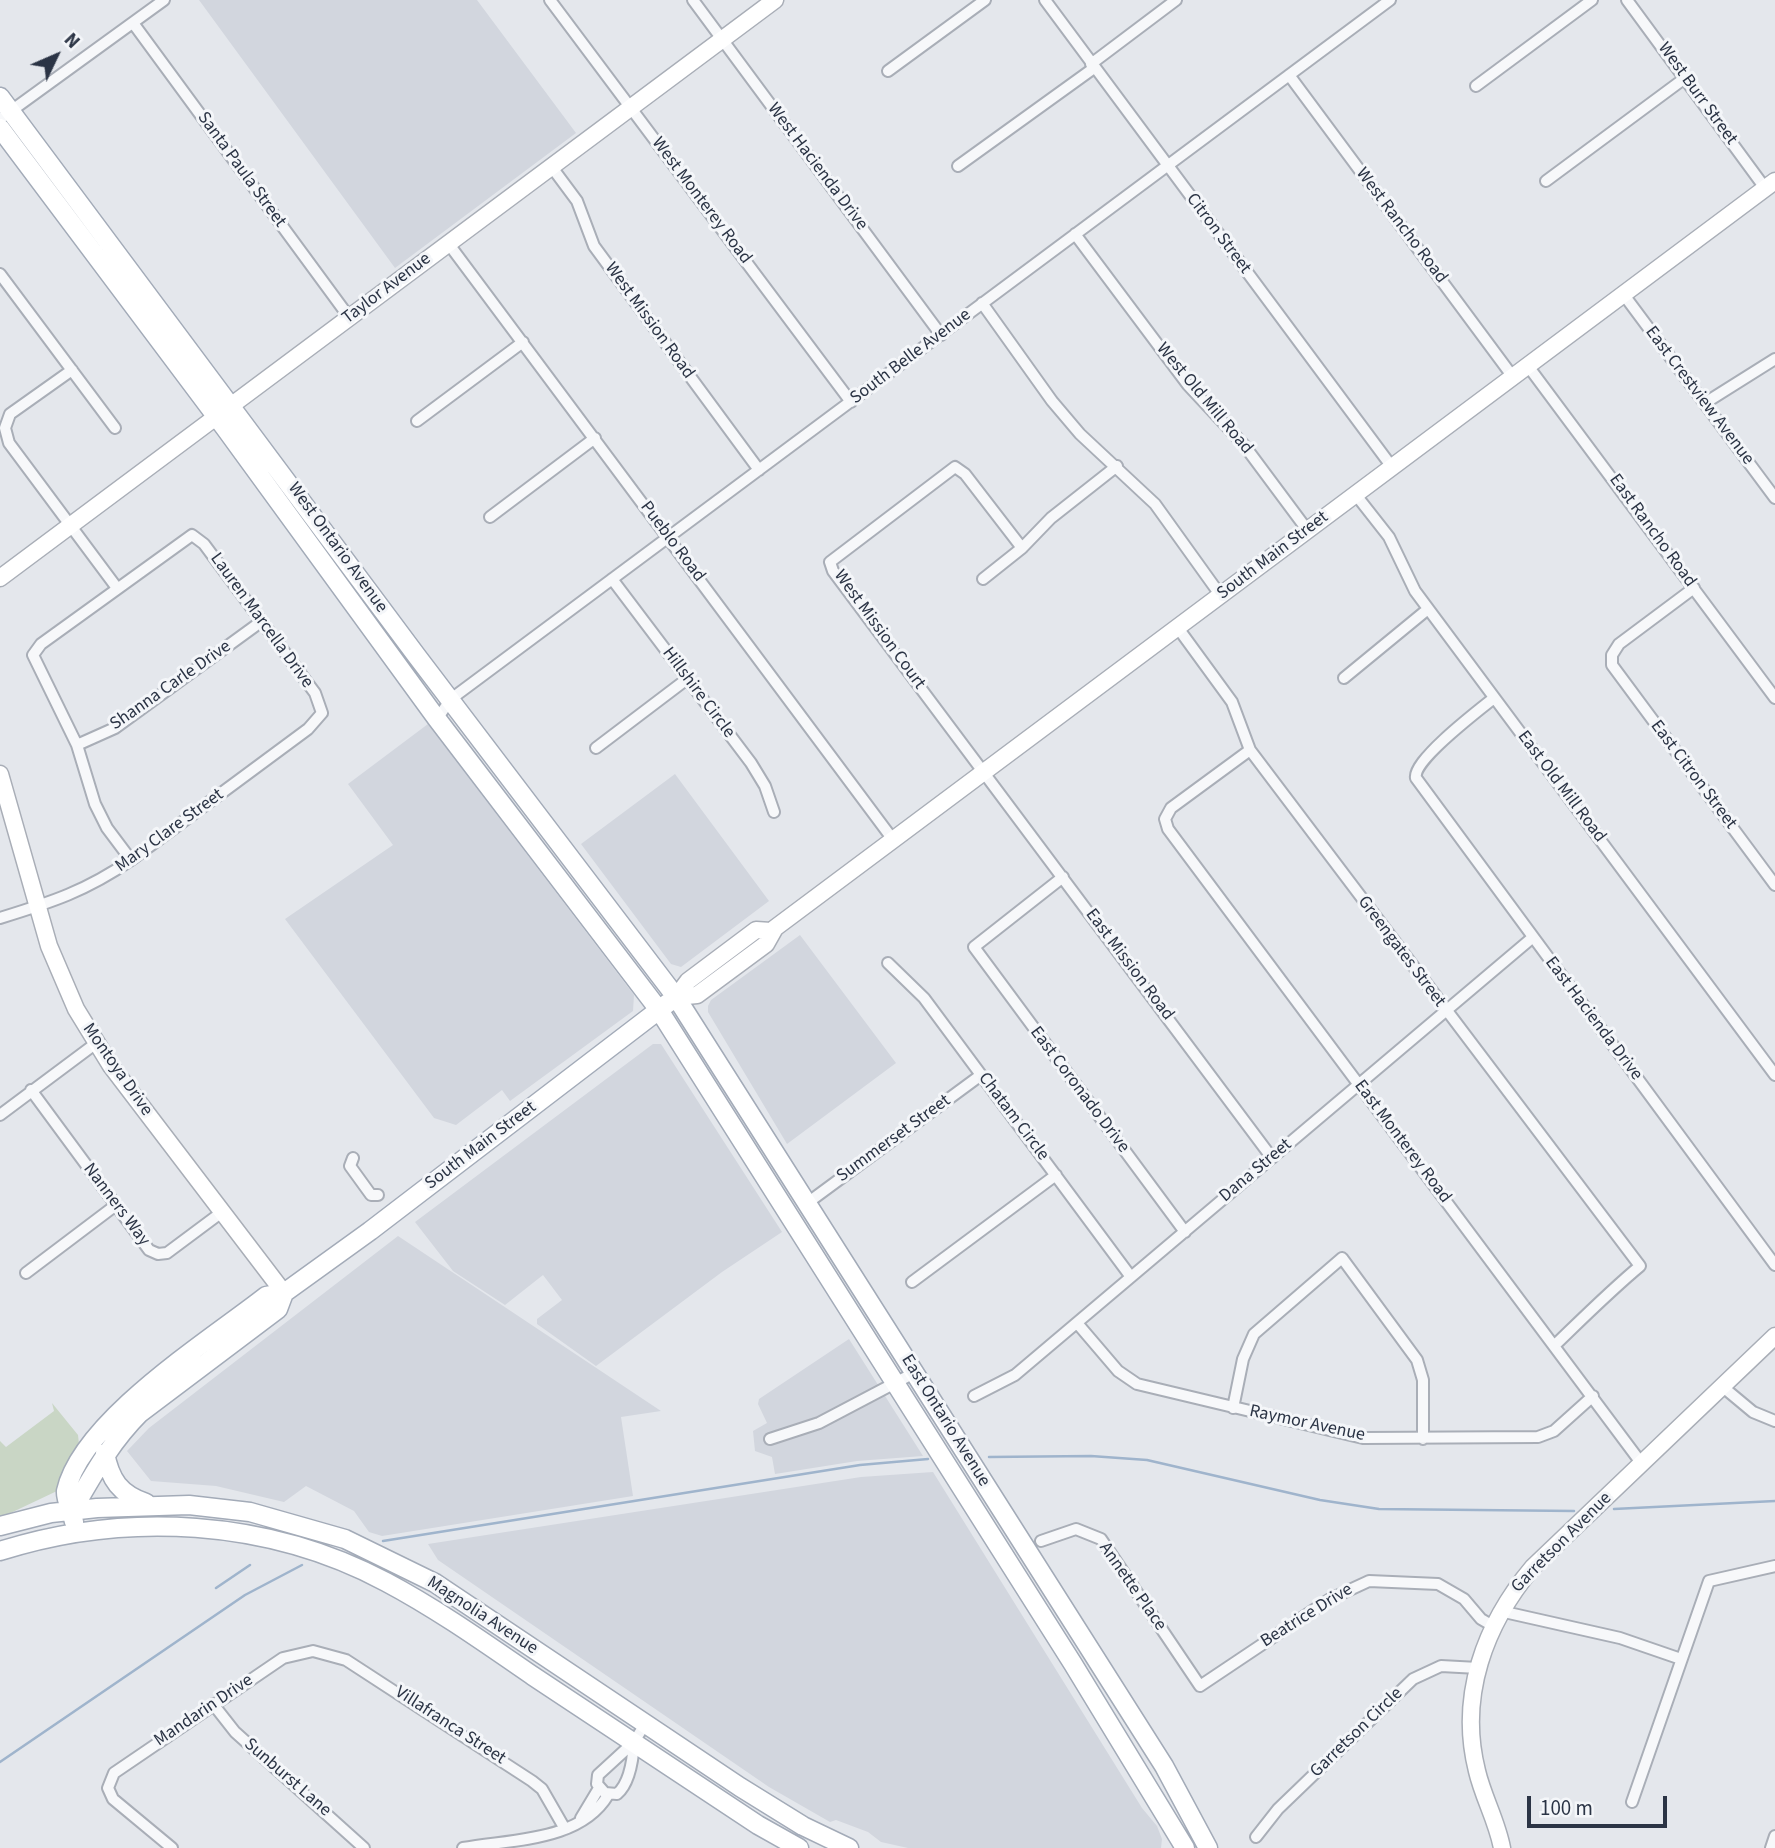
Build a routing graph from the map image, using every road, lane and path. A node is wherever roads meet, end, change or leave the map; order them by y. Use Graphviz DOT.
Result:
graph roads {
  1 [pos="164,0"];
  2 [pos="550,0"];
  3 [pos="693,0"];
  4 [pos="775,0"];
  5 [pos="985,0"];
  6 [pos="1045,0"];
  7 [pos="1176,0"];
  8 [pos="1390,0"];
  9 [pos="1592,0"];
  10 [pos="1627,0"];
  11 [pos="132,23"];
  12 [pos="722,39"];
  13 [pos="1092,66"];
  14 [pos="888,71"];
  15 [pos="1289,75"];
  16 [pos="1685,78"];
  17 [pos="1476,86"];
  18 [pos="631,107"];
  19 [pos="4,109"];
  20 [pos="0,128"];
  21 [pos="1168,165"];
  22 [pos="551,166"];
  23 [pos="958,166"];
  24 [pos="1546,181"];
  25 [pos="1770,185"];
  26 [pos="1075,234"];
  27 [pos="448,243"];
  28 [pos="0,274"];
  29 [pos="1624,295"];
  30 [pos="982,303"];
  31 [pos="349,317"];
  32 [pos="941,335"];
  33 [pos="523,342"];
  34 [pos="1775,359"];
  35 [pos="1528,366"];
  36 [pos="72,370"];
  37 [pos="1513,377"];
  38 [pos="851,402"];
  39 [pos="1705,403"];
  40 [pos="225,412"];
  41 [pos="417,421"];
  42 [pos="116,428"];
  43 [pos="595,438"];
  44 [pos="1117,467"];
  45 [pos="1392,467"];
  46 [pos="759,470"];
  47 [pos="1356,495"];
  48 [pos="1775,498"];
  49 [pos="490,517"];
  50 [pos="70,526"];
  51 [pos="1308,531"];
  52 [pos="668,537"];
  53 [pos="1022,548"];
  54 [pos="0,578"];
  55 [pos="612,579"];
  56 [pos="983,579"];
  57 [pos="117,588"];
  58 [pos="1693,588"];
  59 [pos="1221,596"];
  60 [pos="1428,609"];
  61 [pos="262,621"];
  62 [pos="1178,628"];
  63 [pos="1344,678"];
  64 [pos="687,679"];
  65 [pos="1494,698"];
  66 [pos="1775,698"];
  67 [pos="451,699"];
  68 [pos="322,713"];
  69 [pos="437,719"];
  70 [pos="78,745"];
  71 [pos="596,748"];
  72 [pos="1250,750"];
  73 [pos="985,772"];
  74 [pos="0,774"];
  75 [pos="774,812"];
  76 [pos="894,841"];
  77 [pos="131,860"];
  78 [pos="1063,877"];
  79 [pos="1775,885"];
  80 [pos="38,906"];
  81 [pos="0,918"];
  82 [pos="1532,938"];
  83 [pos="888,963"];
  84 [pos="676,997"];
  85 [pos="659,1010"];
  86 [pos="1445,1011"];
  87 [pos="95,1044"];
  88 [pos="981,1075"];
  89 [pos="1775,1075"];
  90 [pos="1358,1084"];
  91 [pos="30,1090"];
  92 [pos="0,1115"];
  93 [pos="726,1115"];
  94 [pos="353,1158"];
  95 [pos="1272,1158"];
  96 [pos="1056,1175"];
  97 [pos="377,1195"];
  98 [pos="806,1203"];
  99 [pos="116,1205"];
  100 [pos="222,1212"];
  101 [pos="1185,1232"];
  102 [pos="1775,1265"];
  103 [pos="26,1273"];
  104 [pos="1131,1277"];
  105 [pos="912,1282"];
  106 [pos="284,1293"];
  107 [pos="1077,1323"];
  108 [pos="1775,1336"];
  109 [pos="1555,1345"];
  110 [pos="914,1373"];
  111 [pos="896,1384"];
  112 [pos="1723,1387"];
  113 [pos="974,1395"];
  114 [pos="1593,1396"];
  115 [pos="1233,1408"];
  116 [pos="1775,1421"];
  117 [pos="770,1439"];
  118 [pos="1423,1439"];
  119 [pos="105,1453"];
  120 [pos="1642,1464"];
  121 [pos="153,1505"];
  122 [pos="72,1511"];
  123 [pos="0,1526"];
  124 [pos="75,1532"];
  125 [pos="1041,1541"];
  126 [pos="0,1551"];
  127 [pos="1775,1566"];
  128 [pos="1500,1611"];
  129 [pos="1493,1626"];
  130 [pos="313,1651"];
  131 [pos="1681,1658"];
  132 [pos="1478,1668"];
  133 [pos="1200,1686"];
  134 [pos="213,1704"];
  135 [pos="645,1724"];
  136 [pos="634,1742"];
  137 [pos="604,1791"];
  138 [pos="1632,1802"];
  139 [pos="565,1829"];
  140 [pos="1775,1836"];
  141 [pos="1256,1837"];
  142 [pos="1174,1840"];
  143 [pos="845,1847"];
  144 [pos="172,1848"];
  145 [pos="364,1848"];
  146 [pos="463,1848"];
  147 [pos="799,1848"];
  148 [pos="1185,1848"];
  149 [pos="1209,1848"];
  150 [pos="1502,1848"];
  151 [pos="1771,1848"];
  1 -- 11 [label="street"];
  2 -- 18 [label="street, West Monterey Road"];
  3 -- 12 [label="street, West Hacienda Drive"];
  4 -- 12 [label="street, Taylor Avenue"];
  5 -- 14 [label="street"];
  6 -- 13 [label="street, Citron Street"];
  7 -- 13 [label="street"];
  8 -- 15 [label="street, South Belle Avenue"];
  9 -- 17 [label="street"];
  10 -- 16 [label="street, West Burr Street"];
  11 -- 19 [label="street"];
  11 -- 31 [label="street, Santa Paula Street"];
  12 -- 18 [label="street, Taylor Avenue"];
  12 -- 32 [label="street, West Hacienda Drive"];
  13 -- 21 [label="street, Citron Street"];
  13 -- 23 [label="street"];
  15 -- 21 [label="street, South Belle Avenue"];
  15 -- 37 [label="street, West Rancho Road"];
  16 -- 24 [label="street"];
  16 -- 25 [label="street, West Burr Street"];
  18 -- 22 [label="street, Taylor Avenue"];
  18 -- 38 [label="street, West Monterey Road"];
  19 -- 40 [label="main road, West Ontario Avenue"];
  20 -- 40 [label="main road, West Ontario Avenue"];
  21 -- 26 [label="street, South Belle Avenue"];
  21 -- 45 [label="street, Citron Street"];
  22 -- 27 [label="street, Taylor Avenue"];
  22 -- 46 [label="street, West Mission Road"];
  25 -- 29 [label="street, South Main Street"];
  26 -- 30 [label="street, South Belle Avenue"];
  26 -- 51 [label="street, West Old Mill Road"];
  27 -- 31 [label="street, Taylor Avenue"];
  27 -- 33 [label="street, Pueblo Road"];
  28 -- 36 [label="street"];
  29 -- 35 [label="street, South Main Street"];
  29 -- 39 [label="street, East Crestview Avenue"];
  30 -- 32 [label="street, South Belle Avenue"];
  30 -- 44 [label="street"];
  31 -- 40 [label="street, Taylor Avenue"];
  32 -- 38 [label="street, South Belle Avenue"];
  33 -- 41 [label="street"];
  33 -- 43 [label="street, Pueblo Road"];
  34 -- 39 [label="street"];
  35 -- 37 [label="street, South Main Street"];
  35 -- 58 [label="street, East Rancho Road"];
  36 -- 42 [label="street"];
  36 -- 50 [label="street"];
  37 -- 45 [label="street, South Main Street"];
  38 -- 46 [label="street, South Belle Avenue"];
  39 -- 48 [label="street, East Crestview Avenue"];
  40 -- 50 [label="street, Taylor Avenue"];
  40 -- 67 [label="main road, West Ontario Avenue"];
  40 -- 69 [label="main road, West Ontario Avenue"];
  43 -- 49 [label="street"];
  43 -- 52 [label="street, Pueblo Road"];
  44 -- 53 [label="street"];
  44 -- 59 [label="street"];
  45 -- 47 [label="street, South Main Street"];
  46 -- 52 [label="street, South Belle Avenue"];
  47 -- 51 [label="street, South Main Street"];
  47 -- 60 [label="street, East Old Mill Road"];
  50 -- 54 [label="street, Taylor Avenue"];
  50 -- 57 [label="street"];
  51 -- 59 [label="street, South Main Street"];
  52 -- 55 [label="street, South Belle Avenue"];
  52 -- 76 [label="street, Pueblo Road"];
  53 -- 56 [label="street"];
  53 -- 73 [label="street, West Mission Court"];
  55 -- 64 [label="street, Hillshire Circle"];
  55 -- 67 [label="street, South Belle Avenue"];
  57 -- 61 [label="street, Lauren Marcella Drive"];
  57 -- 70 [label="street"];
  58 -- 66 [label="street, East Rancho Road"];
  58 -- 79 [label="street, East Citron Street"];
  59 -- 62 [label="street, South Main Street"];
  60 -- 63 [label="street"];
  60 -- 65 [label="street, East Old Mill Road"];
  61 -- 68 [label="street, Lauren Marcella Drive"];
  61 -- 70 [label="street, Shanna Carle Drive"];
  62 -- 72 [label="street, Greengates Street"];
  62 -- 73 [label="street, South Main Street"];
  64 -- 71 [label="street"];
  64 -- 75 [label="street, Hillshire Circle"];
  65 -- 82 [label="street, East Hacienda Drive"];
  65 -- 89 [label="street, East Old Mill Road"];
  67 -- 69 [label="street, South Belle Avenue"];
  67 -- 84 [label="main road, West Ontario Avenue"];
  68 -- 77 [label="street, Mary Clare Street"];
  69 -- 85 [label="main road, West Ontario Avenue"];
  70 -- 77 [label="street"];
  72 -- 86 [label="street, Greengates Street"];
  72 -- 90 [label="street, East Monterey Road"];
  73 -- 76 [label="street, South Main Street"];
  73 -- 78 [label="street, East Mission Road"];
  74 -- 80 [label="street, Montoya Drive"];
  76 -- 84 [label="street, South Main Street"];
  77 -- 80 [label="street, Mary Clare Street"];
  78 -- 95 [label="street, East Mission Road"];
  78 -- 101 [label="street, East Coronado Drive"];
  80 -- 81 [label="street, Mary Clare Street"];
  80 -- 87 [label="street, Montoya Drive"];
  82 -- 86 [label="street, Dana Street"];
  82 -- 102 [label="street, East Hacienda Drive"];
  83 -- 88 [label="street, Chatam Circle"];
  84 -- 85 [label="main road, South Main Street"];
  84 -- 98 [label="main road, East Ontario Avenue"];
  85 -- 93 [label="main road, East Ontario Avenue"];
  85 -- 106 [label="main road, South Main Street"];
  86 -- 90 [label="street, Dana Street"];
  86 -- 109 [label="street, Greengates Street"];
  87 -- 91 [label="street"];
  87 -- 100 [label="street, Montoya Drive"];
  88 -- 96 [label="street, Chatam Circle"];
  88 -- 98 [label="street, Summerset Street"];
  90 -- 95 [label="street, Dana Street"];
  90 -- 109 [label="street, East Monterey Road"];
  91 -- 92 [label="street"];
  91 -- 99 [label="street, Nanners Way"];
  93 -- 98 [label="main road"];
  93 -- 111 [label="main road, East Ontario Avenue"];
  94 -- 97 [label="street"];
  95 -- 101 [label="street, Dana Street"];
  96 -- 104 [label="street, Chatam Circle"];
  96 -- 105 [label="street"];
  98 -- 110 [label="main road, East Ontario Avenue"];
  99 -- 100 [label="street, Nanners Way"];
  99 -- 103 [label="street"];
  100 -- 106 [label="street, Montoya Drive"];
  101 -- 104 [label="street, Dana Street"];
  104 -- 107 [label="street, Dana Street"];
  106 -- 119 [label="main road, South Main Street"];
  106 -- 122 [label="main road, South Main Street"];
  107 -- 113 [label="street, Dana Street"];
  107 -- 115 [label="street, Raymor Avenue"];
  108 -- 112 [label="street, Garretson Avenue"];
  109 -- 114 [label="street, East Monterey Road"];
  110 -- 111 [label="street"];
  110 -- 149 [label="main road, East Ontario Avenue"];
  111 -- 117 [label="street"];
  111 -- 142 [label="main road, East Ontario Avenue"];
  112 -- 116 [label="street"];
  112 -- 120 [label="street, Garretson Avenue"];
  114 -- 118 [label="street, Raymor Avenue"];
  114 -- 120 [label="street, East Monterey Road"];
  115 -- 118 [label="street, Raymor Avenue"];
  115 -- 118 [label="street"];
  119 -- 121 [label="main road"];
  119 -- 122 [label="main road, South Main Street"];
  120 -- 128 [label="street, Garretson Avenue"];
  121 -- 122 [label="main road, Magnolia Avenue"];
  121 -- 135 [label="main road, Magnolia Avenue"];
  122 -- 123 [label="main road"];
  122 -- 124 [label="main road, South Main Street"];
  124 -- 126 [label="main road"];
  124 -- 136 [label="main road, Magnolia Avenue"];
  125 -- 133 [label="street, Annette Place"];
  127 -- 131 [label="street"];
  128 -- 129 [label="street, Garretson Avenue"];
  128 -- 131 [label="street"];
  129 -- 132 [label="street, Garretson Avenue"];
  129 -- 133 [label="street, Beatrice Drive"];
  130 -- 134 [label="street, Mandarin Drive"];
  130 -- 139 [label="street, Villafranca Street"];
  131 -- 138 [label="street"];
  132 -- 141 [label="street, Garretson Circle"];
  132 -- 150 [label="street, Garretson Avenue"];
  134 -- 144 [label="street, Mandarin Drive"];
  134 -- 145 [label="street, Sunburst Lane"];
  135 -- 136 [label="street"];
  135 -- 143 [label="main road, Magnolia Avenue"];
  136 -- 137 [label="street"];
  136 -- 137 [label="street"];
  136 -- 147 [label="main road, Magnolia Avenue"];
  137 -- 139 [label="street"];
  139 -- 146 [label="street"];
  140 -- 151 [label="street"];
  142 -- 148 [label="main road, East Ontario Avenue"];
}
